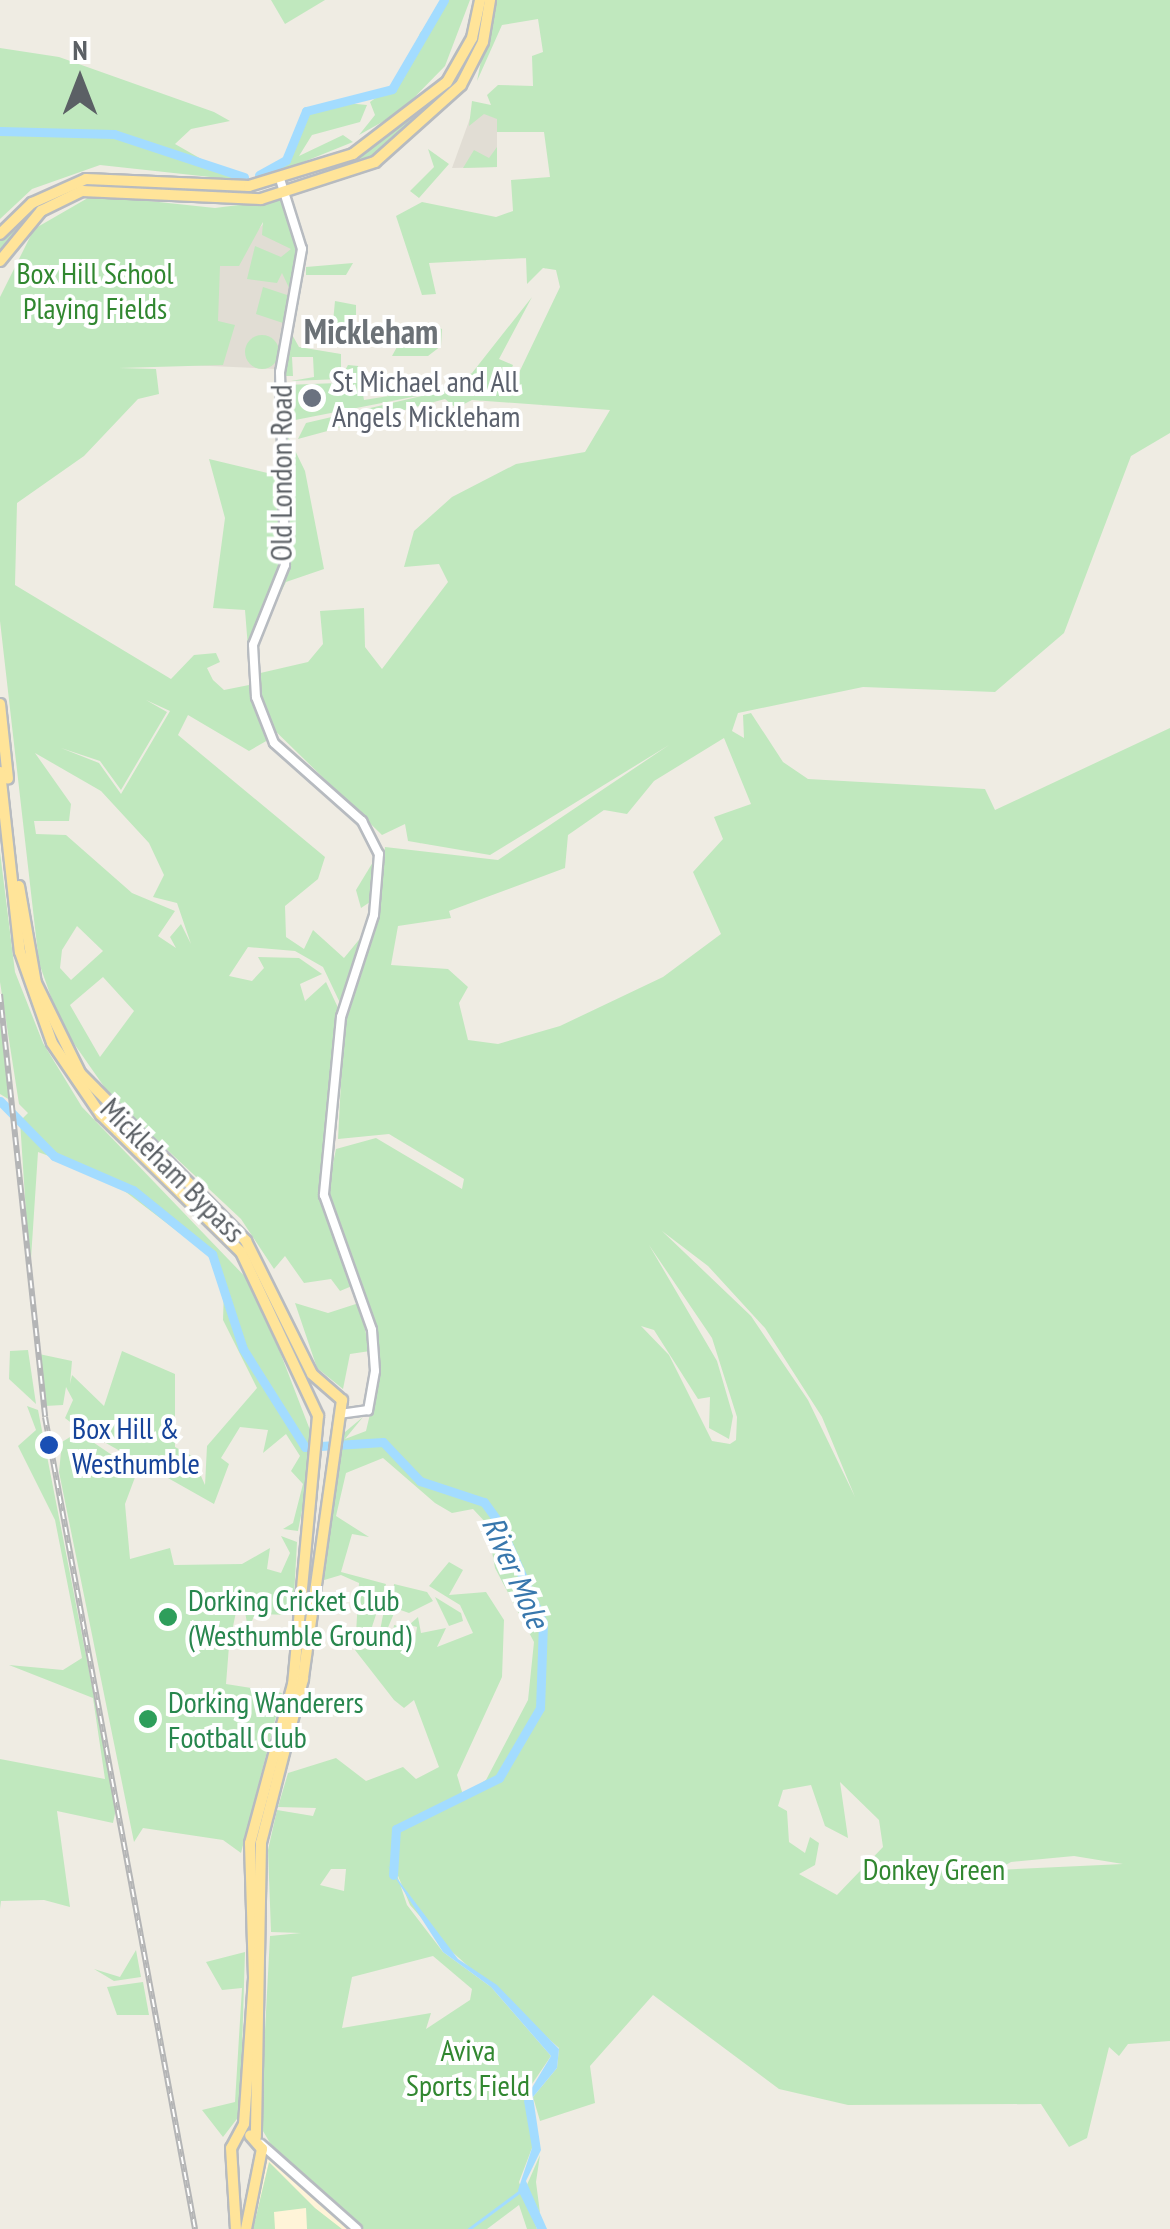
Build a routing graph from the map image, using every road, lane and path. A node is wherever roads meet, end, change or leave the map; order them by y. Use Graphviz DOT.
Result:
graph roads {
  1 [pos="480,0"];
  2 [pos="490,0"];
  3 [pos="286,187"];
  4 [pos="0,234"];
  5 [pos="0,261"];
  6 [pos="0,704"];
  7 [pos="0,772"];
  8 [pos="330,1392"];
  9 [pos="342,1400"];
  10 [pos="370,1400"];
  11 [pos="317,1411"];
  12 [pos="339,1416"];
  13 [pos="325,1444"];
  14 [pos="323,1464"];
  15 [pos="239,2136"];
  16 [pos="258,2141"];
  17 [pos="257,2161"];
  18 [pos="237,2162"];
  19 [pos="288,2170"];
  20 [pos="236,2229"];
  21 [pos="246,2229"];
  22 [pos="357,2229"];
  1 -- 3 [label="highway"];
  2 -- 3 [label="highway"];
  3 -- 4 [label="highway"];
  3 -- 5 [label="highway"];
  3 -- 10 [label="main road, Old London Road"];
  6 -- 8 [label="highway, Mickleham Bypass"];
  7 -- 11 [label="highway, Mickleham Bypass"];
  8 -- 9 [label="highway"];
  8 -- 11 [label="highway"];
  9 -- 10 [label="main road"];
  9 -- 12 [label="highway"];
  10 -- 12 [label="main road"];
  11 -- 12 [label="highway"];
  11 -- 13 [label="highway"];
  12 -- 13 [label="highway"];
  13 -- 14 [label="highway"];
  14 -- 15 [label="highway"];
  14 -- 16 [label="highway"];
  15 -- 16 [label="highway"];
  15 -- 18 [label="highway"];
  16 -- 17 [label="highway"];
  16 -- 19 [label="main road"];
  17 -- 18 [label="highway"];
  17 -- 19 [label="main road"];
  17 -- 21 [label="highway"];
  18 -- 20 [label="highway"];
  19 -- 22 [label="main road"];
}
